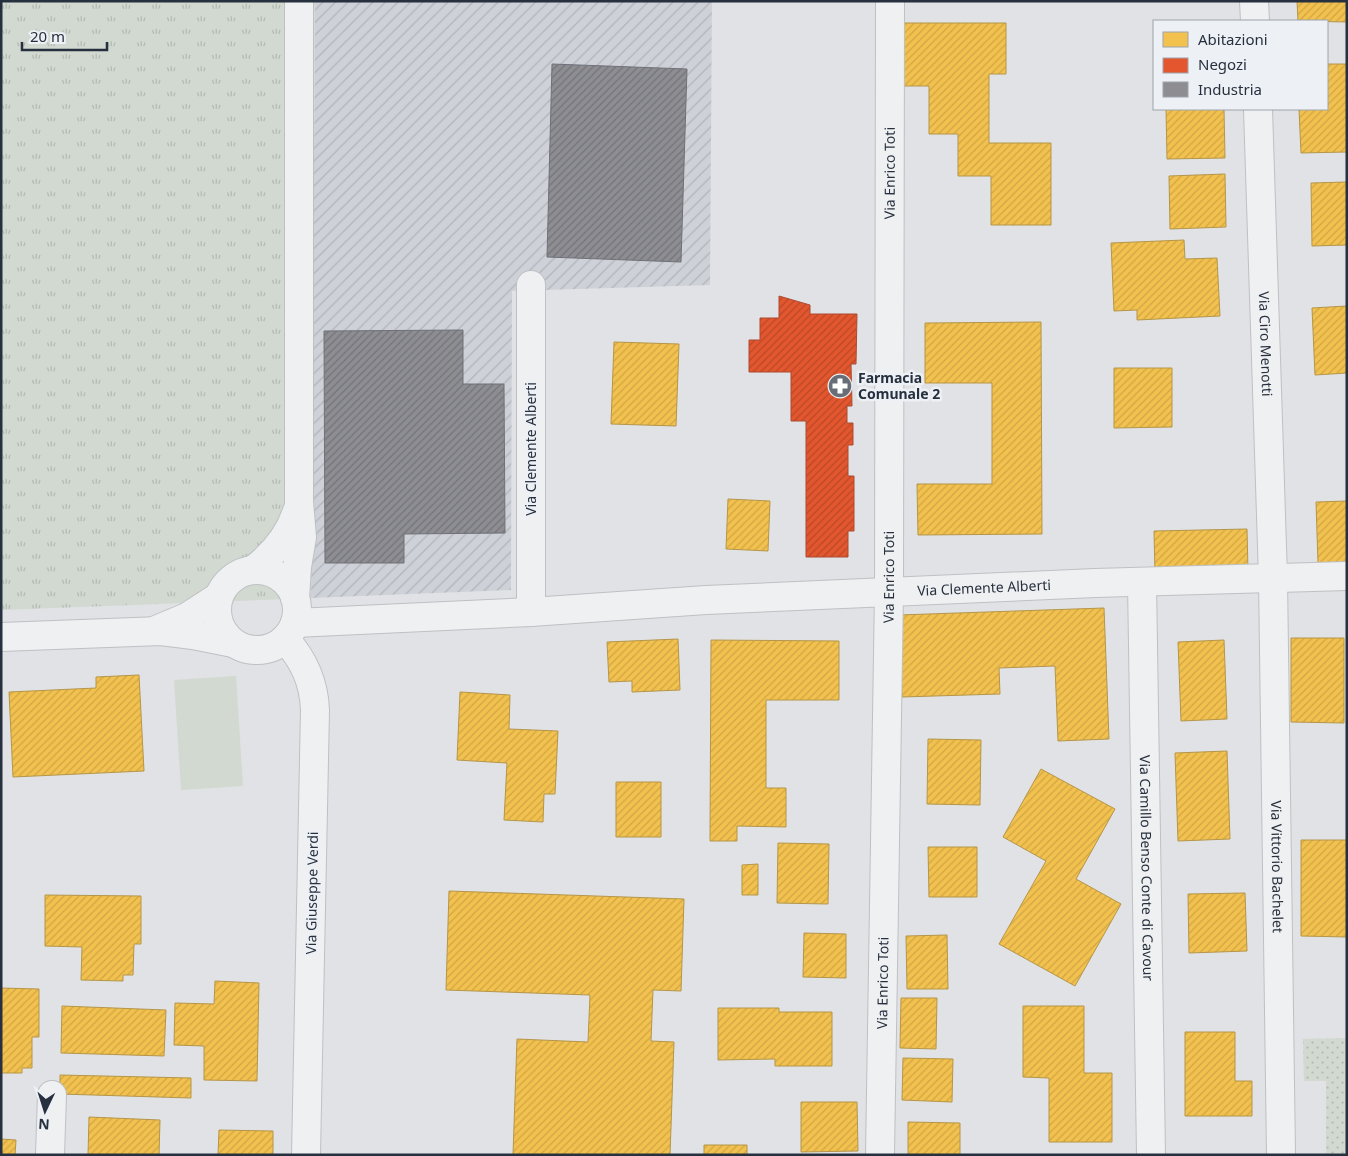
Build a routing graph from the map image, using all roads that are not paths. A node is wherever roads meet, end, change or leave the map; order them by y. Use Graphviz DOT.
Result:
graph roads {
  1 [pos="299,1"];
  2 [pos="890,1"];
  3 [pos="1254,1"];
  4 [pos="1255,20"];
  5 [pos="1258,110"];
  6 [pos="531,285"];
  7 [pos="299,502"];
  8 [pos="254,570"];
  9 [pos="1347,576"];
  10 [pos="1273,578"];
  11 [pos="1142,582"];
  12 [pos="889,592"];
  13 [pos="218,597"];
  14 [pos="531,612"];
  15 [pos="292,620"];
  16 [pos="152,631"];
  17 [pos="1,637"];
  18 [pos="233,643"];
  19 [pos="52,1095"];
  20 [pos="50,1155"];
  21 [pos="306,1155"];
  22 [pos="880,1155"];
  23 [pos="1152,1155"];
  24 [pos="1281,1155"];
  1 -- 7 [label="street"];
  2 -- 12 [label="street, Via Enrico Toti"];
  3 -- 4 [label="street"];
  5 -- 10 [label="street, Via Ciro Menotti"];
  6 -- 14 [label="street, Via Clemente Alberti"];
  7 -- 8 [label="street"];
  7 -- 15 [label="street"];
  8 -- 13 [label="street"];
  8 -- 15 [label="street"];
  9 -- 10 [label="street, Via Clemente Alberti"];
  10 -- 11 [label="street, Via Clemente Alberti"];
  10 -- 24 [label="street, Via Vittorio Bachelet"];
  11 -- 12 [label="street, Via Clemente Alberti"];
  11 -- 23 [label="street, Via Camillo Benso Conte di Cavour"];
  12 -- 14 [label="street, Via Clemente Alberti"];
  12 -- 22 [label="street, Via Enrico Toti"];
  13 -- 16 [label="street"];
  13 -- 18 [label="street"];
  14 -- 15 [label="street, Via Clemente Alberti"];
  15 -- 18 [label="street"];
  15 -- 21 [label="street, Via Giuseppe Verdi"];
  16 -- 17 [label="street"];
  16 -- 18 [label="street"];
  19 -- 20 [label="street"];
}
